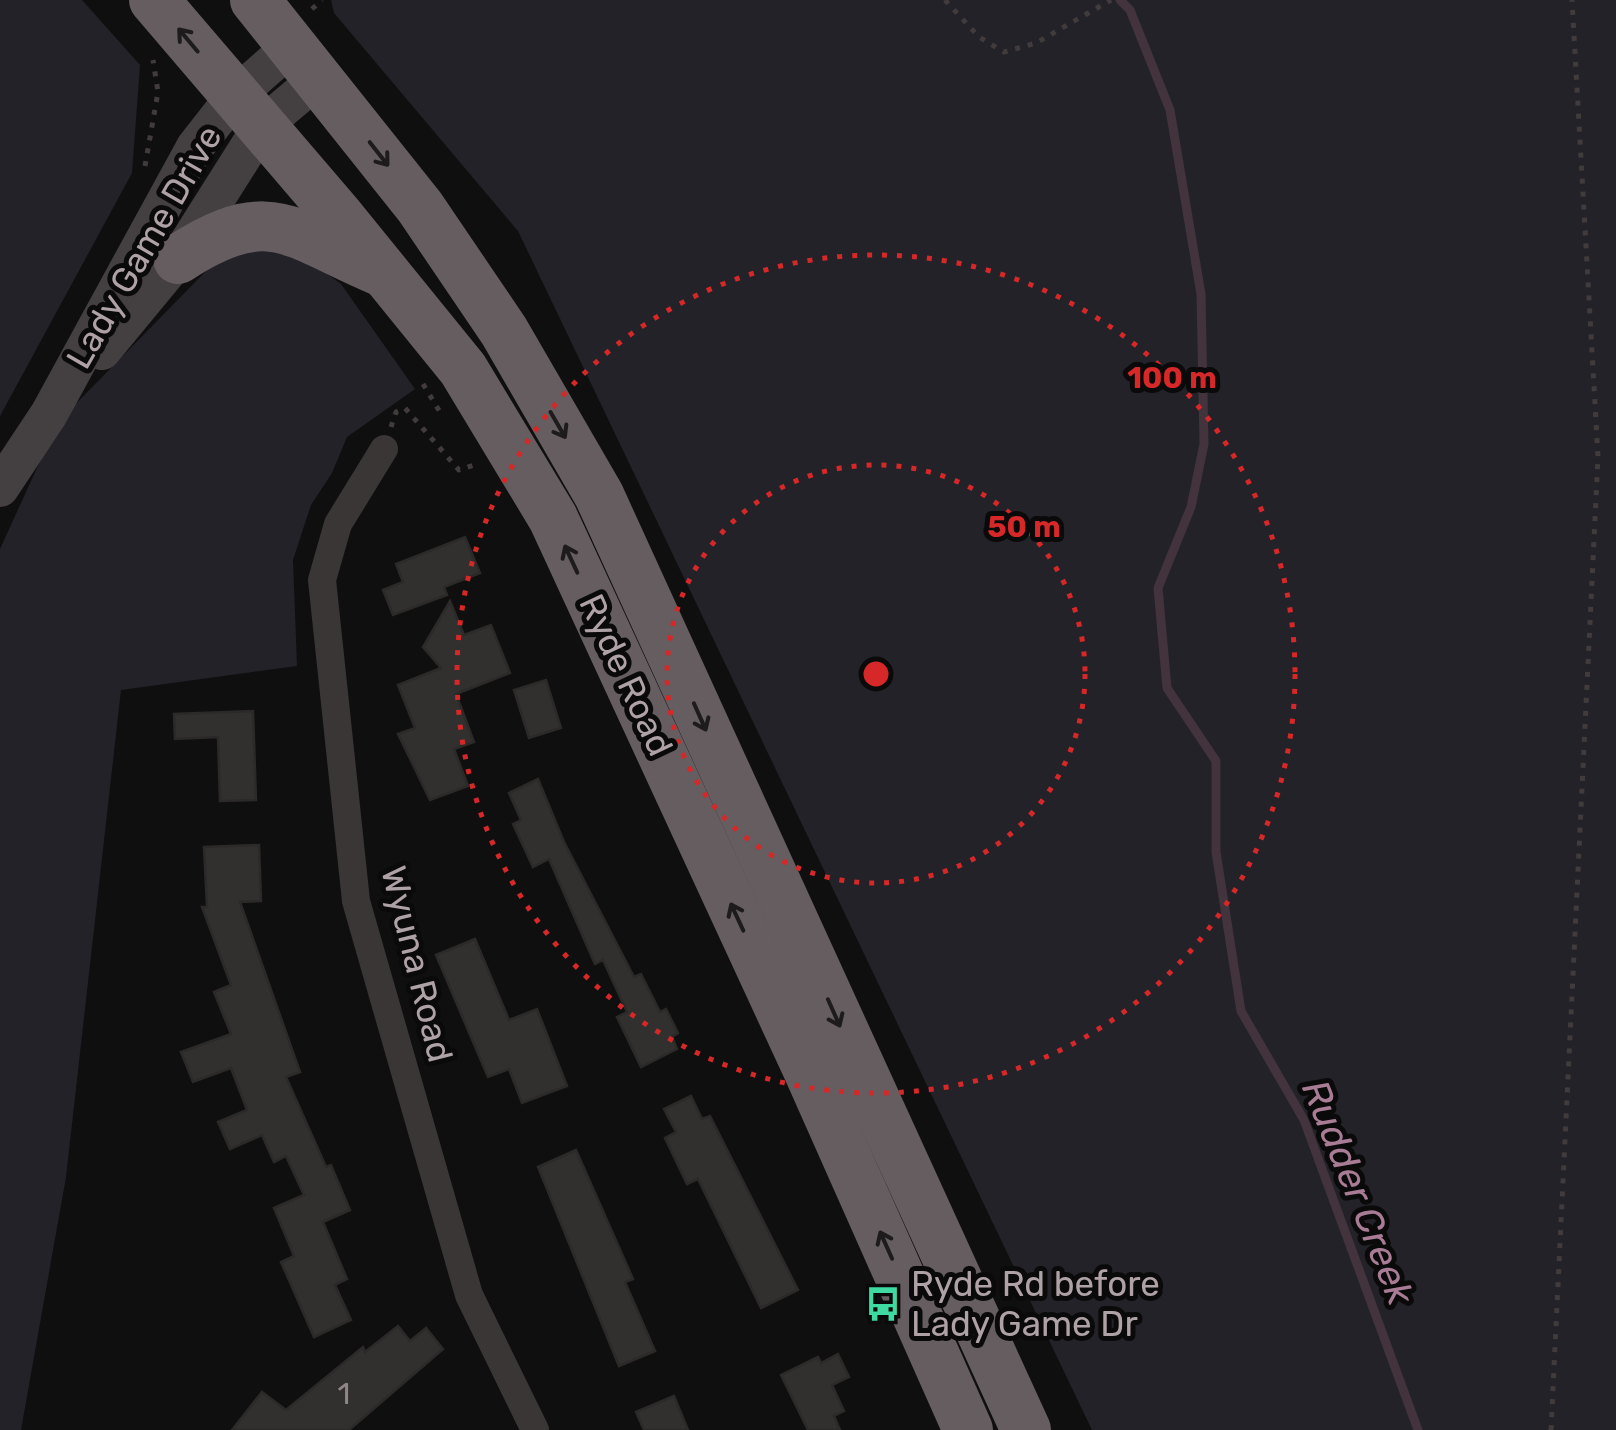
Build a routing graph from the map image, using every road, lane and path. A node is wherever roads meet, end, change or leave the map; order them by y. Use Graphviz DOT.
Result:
graph roads {
  1 [pos="254,0"];
  2 [pos="322,0"];
  3 [pos="945,0"];
  4 [pos="1112,0"];
  5 [pos="1572,0"];
  6 [pos="149,24"];
  7 [pos="308,44"];
  8 [pos="249,111"];
  9 [pos="140,180"];
  10 [pos="178,260"];
  11 [pos="388,274"];
  12 [pos="421,382"];
  13 [pos="48,414"];
  14 [pos="453,432"];
  15 [pos="463,448"];
  16 [pos="384,449"];
  17 [pos="0,488"];
  18 [pos="533,1430"];
  19 [pos="968,1430"];
  20 [pos="1026,1430"];
  21 [pos="1551,1430"];
  1 -- 7 [label="highway, Ryde Road"];
  2 -- 7 [label="path"];
  3 -- 4 [label="path"];
  5 -- 21 [label="path"];
  8 -- 6 [label="highway, Ryde Road, one-way"];
  6 -- 9 [label="path"];
  7 -- 8 [label="main road, Lady Game Drive"];
  7 -- 20 [label="highway, Ryde Road, one-way"];
  8 -- 10 [label="main road, Lady Game Drive"];
  8 -- 11 [label="highway, Ryde Road"];
  8 -- 13 [label="main road, Lady Game Drive"];
  10 -- 11 [label="highway"];
  10 -- 13 [label="main road, Lady Game Drive"];
  19 -- 11 [label="highway, Ryde Road, one-way"];
  12 -- 14 [label="path"];
  13 -- 17 [label="main road, Lady Game Drive"];
  15 -- 16 [label="path"];
  16 -- 18 [label="street, Wyuna Road"];
}
